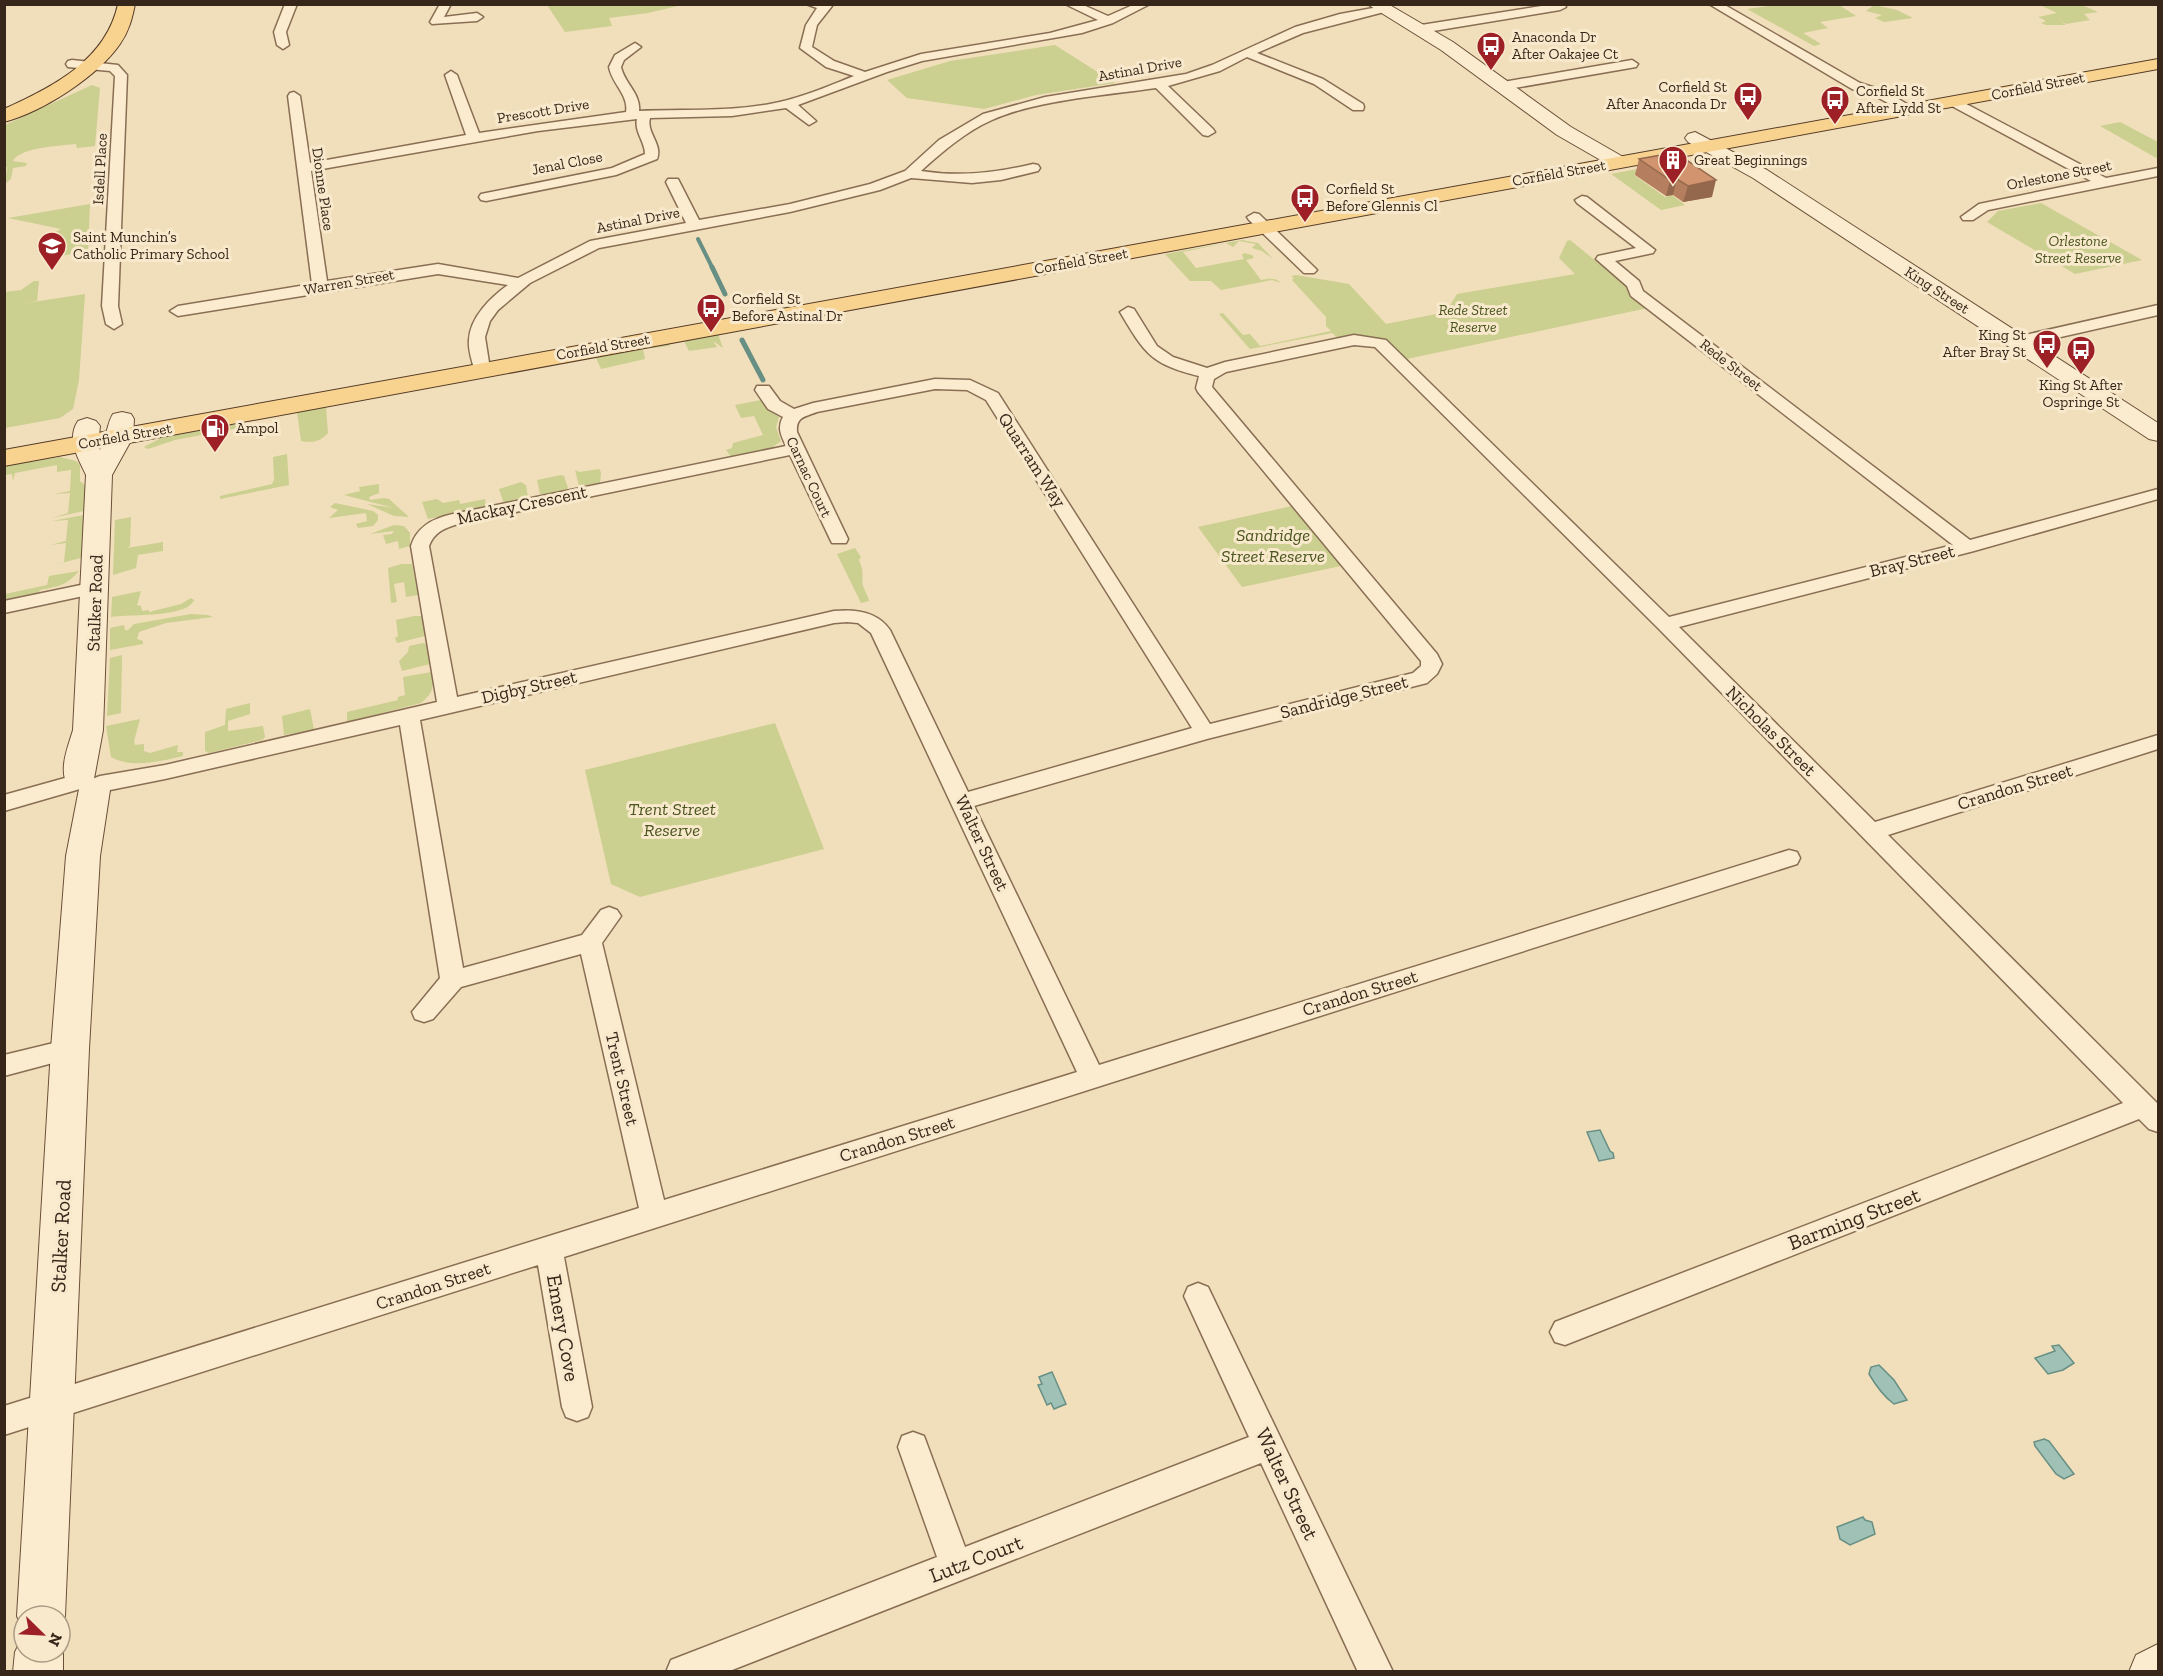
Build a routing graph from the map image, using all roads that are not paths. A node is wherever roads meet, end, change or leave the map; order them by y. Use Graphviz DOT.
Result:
graph roads {
  1 [pos="119,4"];
  2 [pos="127,4"];
  3 [pos="291,4"];
  4 [pos="446,4"];
  5 [pos="811,4"];
  6 [pos="1070,4"];
  7 [pos="1144,4"];
  8 [pos="1714,4"];
  9 [pos="829,5"];
  10 [pos="1380,7"];
  11 [pos="1560,7"];
  12 [pos="477,17"];
  13 [pos="1108,21"];
  14 [pos="1421,29"];
  15 [pos="284,45"];
  16 [pos="635,48"];
  17 [pos="1246,53"];
  18 [pos="2158,53"];
  19 [pos="1632,63"];
  20 [pos="2158,64"];
  21 [pos="78,67"];
  22 [pos="451,75"];
  23 [pos="865,76"];
  24 [pos="1159,84"];
  25 [pos="1503,86"];
  26 [pos="294,96"];
  27 [pos="1955,102"];
  28 [pos="4,104"];
  29 [pos="789,104"];
  30 [pos="1358,107"];
  31 [pos="1894,107"];
  32 [pos="4,116"];
  33 [pos="638,116"];
  34 [pos="809,121"];
  35 [pos="1208,132"];
  36 [pos="474,138"];
  37 [pos="1711,141"];
  38 [pos="1604,159"];
  39 [pos="304,168"];
  40 [pos="1033,168"];
  41 [pos="2158,172"];
  42 [pos="910,174"];
  43 [pos="673,182"];
  44 [pos="2106,183"];
  45 [pos="486,197"];
  46 [pos="1582,200"];
  47 [pos="1968,217"];
  48 [pos="1259,222"];
  49 [pos="694,225"];
  50 [pos="1309,270"];
  51 [pos="520,283"];
  52 [pos="320,287"];
  53 [pos="2158,309"];
  54 [pos="178,311"];
  55 [pos="1128,312"];
  56 [pos="114,324"];
  57 [pos="2016,342"];
  58 [pos="481,362"];
  59 [pos="1209,374"];
  60 [pos="763,390"];
  61 [pos="793,415"];
  62 [pos="121,428"];
  63 [pos="2158,434"];
  64 [pos="86,435"];
  65 [pos="4,440"];
  66 [pos="795,449"];
  67 [pos="4,458"];
  68 [pos="99,475"];
  69 [pos="2158,494"];
  70 [pos="838,539"];
  71 [pos="1967,547"];
  72 [pos="95,588"];
  73 [pos="4,607"];
  74 [pos="863,617"];
  75 [pos="1665,624"];
  76 [pos="448,706"];
  77 [pos="410,715"];
  78 [pos="1205,732"];
  79 [pos="2158,742"];
  80 [pos="86,784"];
  81 [pos="963,801"];
  82 [pos="4,805"];
  83 [pos="1871,832"];
  84 [pos="1789,858"];
  85 [pos="609,916"];
  86 [pos="590,942"];
  87 [pos="453,980"];
  88 [pos="424,1012"];
  89 [pos="70,1049"];
  90 [pos="4,1066"];
  91 [pos="1092,1077"];
  92 [pos="2151,1114"];
  93 [pos="654,1215"];
  94 [pos="549,1249"];
  95 [pos="1198,1296"];
  96 [pos="1565,1332"];
  97 [pos="52,1407"];
  98 [pos="577,1407"];
  99 [pos="4,1421"];
  100 [pos="1268,1445"];
  101 [pos="913,1447"];
  102 [pos="957,1567"];
  103 [pos="42,1604"];
  104 [pos="2158,1669"];
  105 [pos="683,1671"];
  106 [pos="1376,1671"];
  107 [pos="2154,1671"];
  1 -- 21 [label="main road"];
  2 -- 21 [label="main road"];
  3 -- 15 [label="street"];
  4 -- 12 [label="street"];
  5 -- 9 [label="street"];
  6 -- 13 [label="street"];
  7 -- 13 [label="street, Prescott Drive"];
  8 -- 31 [label="street"];
  9 -- 23 [label="street"];
  10 -- 14 [label="main road"];
  10 -- 17 [label="street, Astinal Drive"];
  11 -- 14 [label="street"];
  13 -- 23 [label="street, Prescott Drive"];
  14 -- 25 [label="main road"];
  16 -- 33 [label="street"];
  17 -- 24 [label="street, Astinal Drive"];
  17 -- 30 [label="street"];
  18 -- 31 [label="main road, Corfield Street"];
  19 -- 25 [label="street"];
  20 -- 27 [label="main road, Corfield Street"];
  21 -- 28 [label="main road"];
  21 -- 32 [label="main road"];
  21 -- 56 [label="street, Isdell Place"];
  22 -- 36 [label="street"];
  23 -- 29 [label="street, Prescott Drive"];
  24 -- 35 [label="street"];
  24 -- 42 [label="street, Astinal Drive"];
  25 -- 38 [label="main road"];
  26 -- 39 [label="street, Dionne Place"];
  27 -- 31 [label="main road, Corfield Street"];
  27 -- 44 [label="street"];
  29 -- 33 [label="street, Prescott Drive"];
  29 -- 34 [label="street"];
  31 -- 37 [label="main road, Corfield Street"];
  33 -- 36 [label="street, Prescott Drive"];
  33 -- 45 [label="street, Jenal Close"];
  36 -- 39 [label="street, Prescott Drive"];
  37 -- 38 [label="main road, Corfield Street"];
  37 -- 57 [label="main road, King Street"];
  38 -- 48 [label="main road, Corfield Street"];
  39 -- 52 [label="street, Dionne Place"];
  40 -- 42 [label="street, Astinal Drive"];
  41 -- 44 [label="street, Orlestone Street"];
  42 -- 49 [label="street, Astinal Drive"];
  43 -- 49 [label="street, Astinal Drive"];
  44 -- 47 [label="street, Orlestone Street"];
  46 -- 71 [label="street, Rede Street"];
  48 -- 50 [label="street"];
  48 -- 58 [label="main road, Corfield Street"];
  49 -- 51 [label="street, Astinal Drive"];
  51 -- 52 [label="street, Warren Street"];
  51 -- 58 [label="street, Astinal Drive"];
  52 -- 54 [label="street, Warren Street"];
  53 -- 57 [label="street"];
  55 -- 59 [label="street"];
  57 -- 63 [label="main road, King Street"];
  58 -- 62 [label="main road, Corfield Street"];
  59 -- 75 [label="street, Nicholas Street"];
  59 -- 78 [label="street, Sandridge Street"];
  60 -- 61 [label="street"];
  61 -- 66 [label="street, Carnac Court"];
  61 -- 78 [label="street, Quarram Way"];
  62 -- 64 [label="main road, Corfield Street"];
  62 -- 68 [label="main road, Stalker Road"];
  64 -- 65 [label="main road, Corfield Street"];
  64 -- 67 [label="main road, Corfield Street"];
  64 -- 68 [label="main road, Stalker Road"];
  66 -- 70 [label="street, Carnac Court"];
  66 -- 76 [label="street, Mackay Crescent"];
  68 -- 72 [label="main road, Stalker Road"];
  69 -- 71 [label="street, Bray Street"];
  71 -- 75 [label="street, Bray Street"];
  72 -- 73 [label="street"];
  72 -- 80 [label="main road, Stalker Road"];
  74 -- 76 [label="street, Digby Street"];
  74 -- 81 [label="street, Walter Street"];
  75 -- 83 [label="street, Nicholas Street"];
  76 -- 77 [label="street, Digby Street"];
  77 -- 80 [label="street, Digby Street"];
  77 -- 87 [label="street"];
  78 -- 81 [label="street, Sandridge Street"];
  79 -- 83 [label="street, Crandon Street"];
  80 -- 82 [label="street, Digby Street"];
  80 -- 89 [label="main road, Stalker Road"];
  81 -- 91 [label="street, Walter Street"];
  83 -- 92 [label="street, Nicholas Street"];
  84 -- 91 [label="street, Crandon Street"];
  85 -- 86 [label="street"];
  86 -- 87 [label="street"];
  86 -- 93 [label="street, Trent Street"];
  87 -- 88 [label="street"];
  89 -- 90 [label="street"];
  89 -- 97 [label="main road, Stalker Road"];
  91 -- 93 [label="street, Crandon Street"];
  92 -- 96 [label="street, Barming Street"];
  93 -- 94 [label="street, Crandon Street"];
  94 -- 97 [label="street, Crandon Street"];
  94 -- 98 [label="street, Emery Cove"];
  95 -- 100 [label="street, Walter Street"];
  97 -- 99 [label="street, Crandon Street"];
  97 -- 103 [label="main road, Stalker Road"];
  100 -- 102 [label="street, Lutz Court"];
  100 -- 106 [label="street, Walter Street"];
  101 -- 102 [label="street"];
  102 -- 105 [label="street, Lutz Court"];
  104 -- 107 [label="main road"];
}
